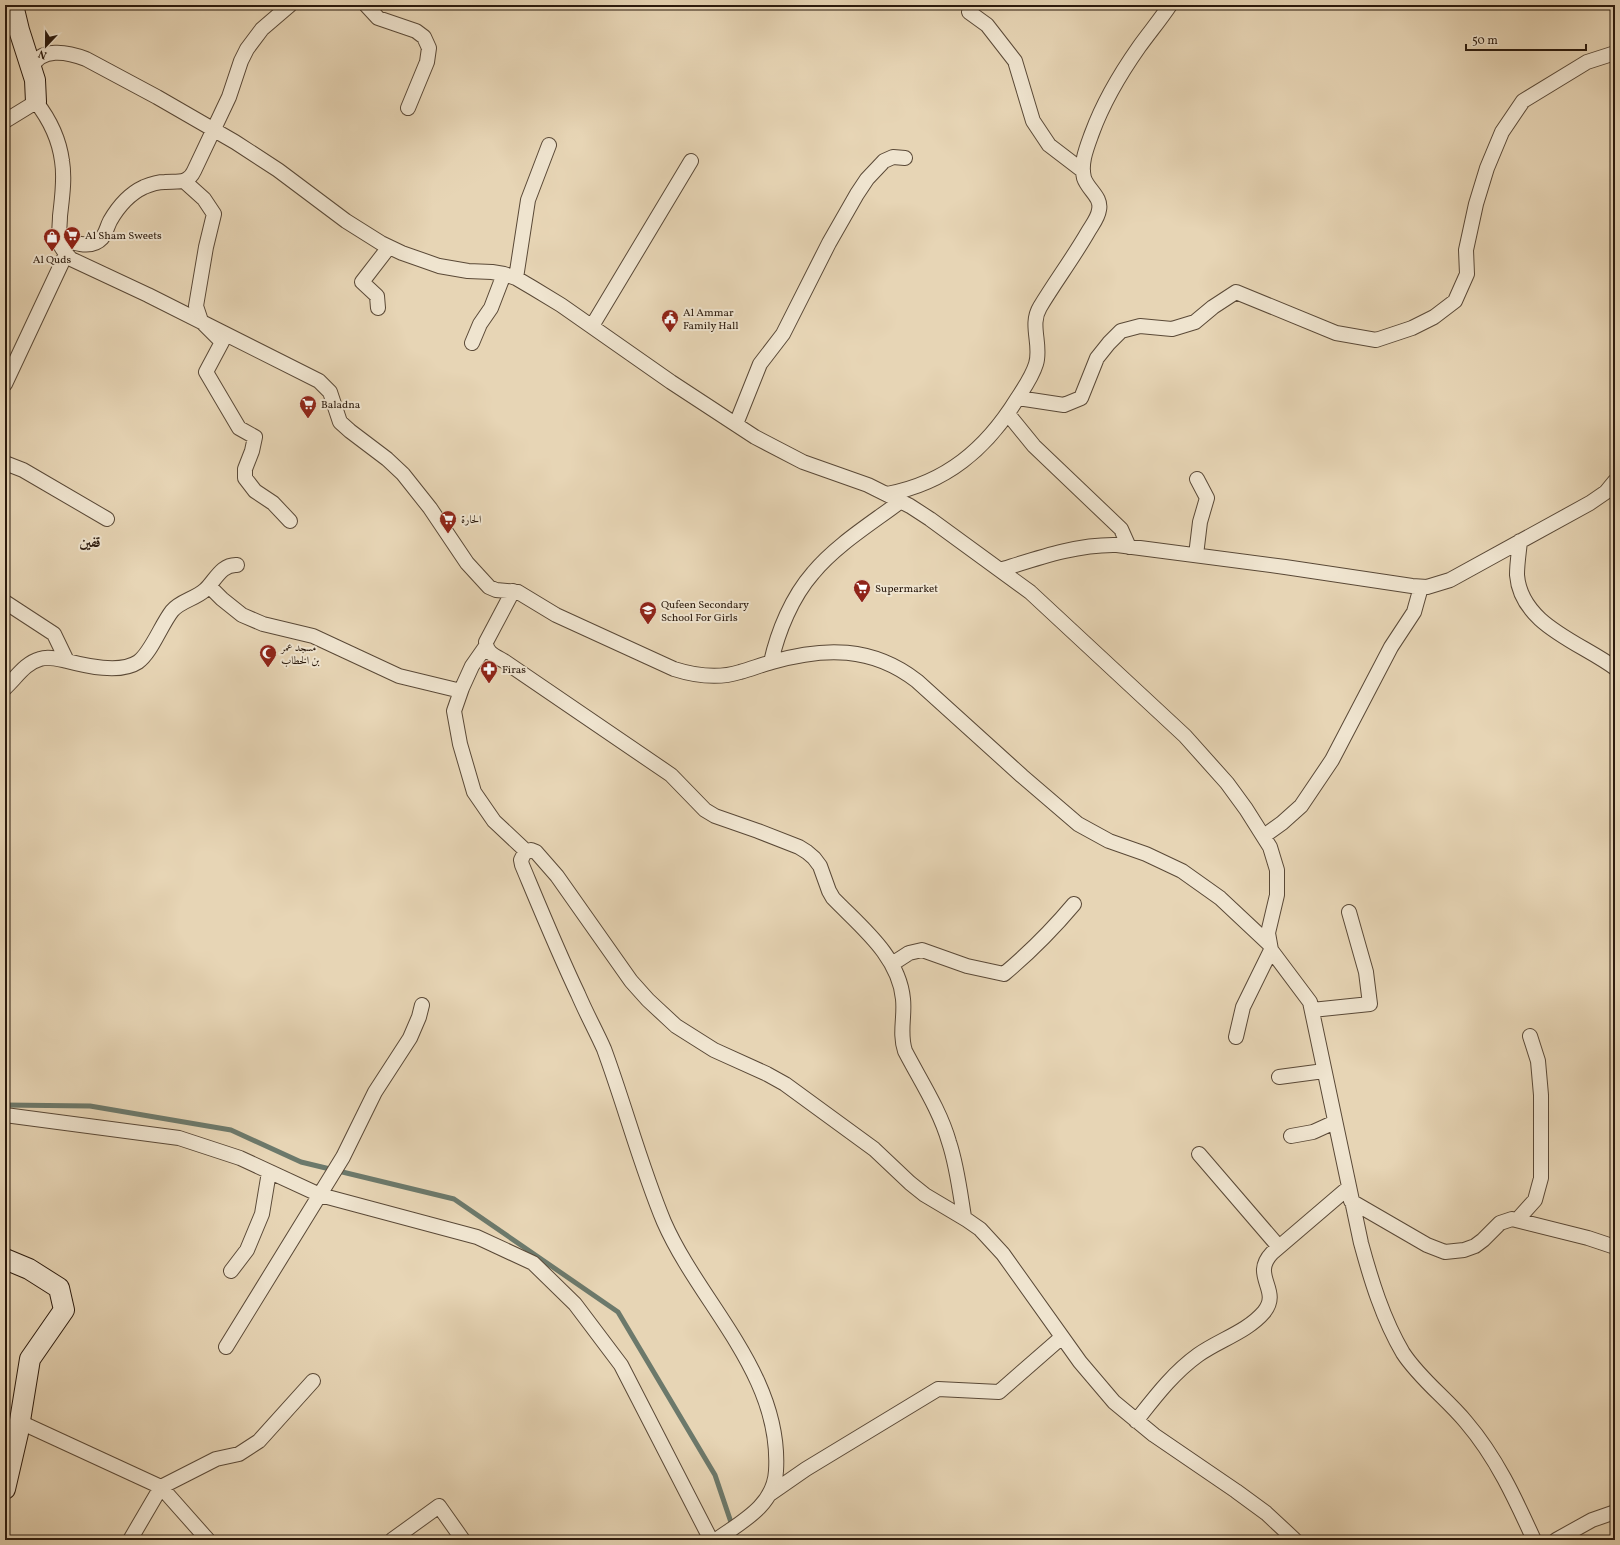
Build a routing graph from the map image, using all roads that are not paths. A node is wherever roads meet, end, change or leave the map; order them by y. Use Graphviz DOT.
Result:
graph roads {
  1 [pos="14,5"];
  2 [pos="290,5"];
  3 [pos="366,5"];
  4 [pos="1170,5"];
  5 [pos="969,12"];
  6 [pos="1615,53"];
  7 [pos="31,69"];
  8 [pos="36,102"];
  9 [pos="408,108"];
  10 [pos="5,121"];
  11 [pos="214,130"];
  12 [pos="550,145"];
  13 [pos="905,158"];
  14 [pos="690,161"];
  15 [pos="1083,171"];
  16 [pos="184,181"];
  17 [pos="59,236"];
  18 [pos="389,247"];
  19 [pos="66,254"];
  20 [pos="510,276"];
  21 [pos="378,308"];
  22 [pos="201,321"];
  23 [pos="592,326"];
  24 [pos="472,343"];
  25 [pos="5,384"];
  26 [pos="1018,398"];
  27 [pos="1008,414"];
  28 [pos="736,424"];
  29 [pos="5,463"];
  30 [pos="1196,479"];
  31 [pos="1615,481"];
  32 [pos="887,494"];
  33 [pos="901,501"];
  34 [pos="107,519"];
  35 [pos="290,521"];
  36 [pos="1520,541"];
  37 [pos="1129,547"];
  38 [pos="1196,555"];
  39 [pos="237,565"];
  40 [pos="1000,570"];
  41 [pos="209,586"];
  42 [pos="1421,587"];
  43 [pos="513,591"];
  44 [pos="5,602"];
  45 [pos="486,646"];
  46 [pos="67,661"];
  47 [pos="771,662"];
  48 [pos="1615,668"];
  49 [pos="5,688"];
  50 [pos="461,691"];
  51 [pos="1264,836"];
  52 [pos="526,851"];
  53 [pos="1074,904"];
  54 [pos="1349,912"];
  55 [pos="1270,947"];
  56 [pos="892,964"];
  57 [pos="422,1006"];
  58 [pos="1312,1010"];
  59 [pos="1530,1036"];
  60 [pos="1236,1037"];
  61 [pos="1324,1072"];
  62 [pos="1279,1077"];
  63 [pos="5,1115"];
  64 [pos="1335,1122"];
  65 [pos="1291,1136"];
  66 [pos="1198,1154"];
  67 [pos="269,1172"];
  68 [pos="320,1195"];
  69 [pos="1350,1195"];
  70 [pos="964,1217"];
  71 [pos="1517,1220"];
  72 [pos="1279,1247"];
  73 [pos="1615,1247"];
  74 [pos="5,1258"];
  75 [pos="231,1271"];
  76 [pos="1062,1337"];
  77 [pos="226,1347"];
  78 [pos="313,1381"];
  79 [pos="1136,1421"];
  80 [pos="20,1422"];
  81 [pos="161,1486"];
  82 [pos="5,1489"];
  83 [pos="770,1494"];
  84 [pos="1615,1512"];
  85 [pos="130,1540"];
  86 [pos="208,1540"];
  87 [pos="392,1540"];
  88 [pos="463,1540"];
  89 [pos="711,1540"];
  90 [pos="716,1540"];
  91 [pos="1295,1540"];
  92 [pos="1534,1540"];
  93 [pos="1556,1540"];
  1 -- 7 [label="street"];
  2 -- 11 [label="street"];
  3 -- 9 [label="street"];
  4 -- 15 [label="street"];
  5 -- 15 [label="street"];
  6 -- 26 [label="street"];
  7 -- 8 [label="street"];
  7 -- 11 [label="street"];
  8 -- 10 [label="street"];
  8 -- 17 [label="street"];
  11 -- 16 [label="street"];
  11 -- 18 [label="street"];
  12 -- 20 [label="street"];
  13 -- 28 [label="street"];
  14 -- 23 [label="street"];
  15 -- 26 [label="street"];
  16 -- 17 [label="street"];
  16 -- 22 [label="street"];
  17 -- 19 [label="street"];
  18 -- 20 [label="street"];
  18 -- 21 [label="street"];
  19 -- 22 [label="street"];
  19 -- 25 [label="street"];
  20 -- 23 [label="street"];
  20 -- 24 [label="street"];
  22 -- 35 [label="street"];
  22 -- 43 [label="street"];
  23 -- 28 [label="street"];
  26 -- 27 [label="street"];
  27 -- 32 [label="street"];
  27 -- 37 [label="street"];
  28 -- 32 [label="street"];
  29 -- 34 [label="street"];
  30 -- 38 [label="street"];
  31 -- 36 [label="street"];
  32 -- 33 [label="street"];
  33 -- 40 [label="street"];
  33 -- 47 [label="street"];
  36 -- 42 [label="street"];
  36 -- 48 [label="street"];
  37 -- 38 [label="street"];
  37 -- 40 [label="street"];
  38 -- 42 [label="street"];
  39 -- 41 [label="street"];
  40 -- 51 [label="street"];
  41 -- 46 [label="street"];
  41 -- 50 [label="street"];
  42 -- 51 [label="street"];
  43 -- 45 [label="street"];
  43 -- 47 [label="street"];
  44 -- 46 [label="street"];
  45 -- 50 [label="street"];
  45 -- 56 [label="street"];
  46 -- 49 [label="street"];
  47 -- 55 [label="street"];
  50 -- 52 [label="street"];
  51 -- 55 [label="street"];
  52 -- 70 [label="street"];
  52 -- 83 [label="street"];
  53 -- 56 [label="street"];
  54 -- 58 [label="street"];
  55 -- 58 [label="street"];
  55 -- 60 [label="street"];
  56 -- 70 [label="street"];
  57 -- 68 [label="street"];
  58 -- 61 [label="street"];
  59 -- 71 [label="street"];
  61 -- 62 [label="street"];
  61 -- 64 [label="street"];
  63 -- 67 [label="street"];
  64 -- 65 [label="street"];
  64 -- 69 [label="street"];
  66 -- 72 [label="street"];
  67 -- 68 [label="street"];
  67 -- 75 [label="street"];
  68 -- 77 [label="street"];
  68 -- 89 [label="street"];
  69 -- 71 [label="street"];
  69 -- 72 [label="street"];
  69 -- 92 [label="street"];
  70 -- 76 [label="street"];
  71 -- 73 [label="street"];
  72 -- 79 [label="street"];
  74 -- 80 [label="street"];
  76 -- 79 [label="street"];
  76 -- 83 [label="street"];
  78 -- 81 [label="street"];
  79 -- 91 [label="street"];
  80 -- 81 [label="street"];
  80 -- 82 [label="street"];
  81 -- 85 [label="street"];
  81 -- 86 [label="street"];
  83 -- 90 [label="street"];
  84 -- 93 [label="street"];
  87 -- 88 [label="street"];
}
